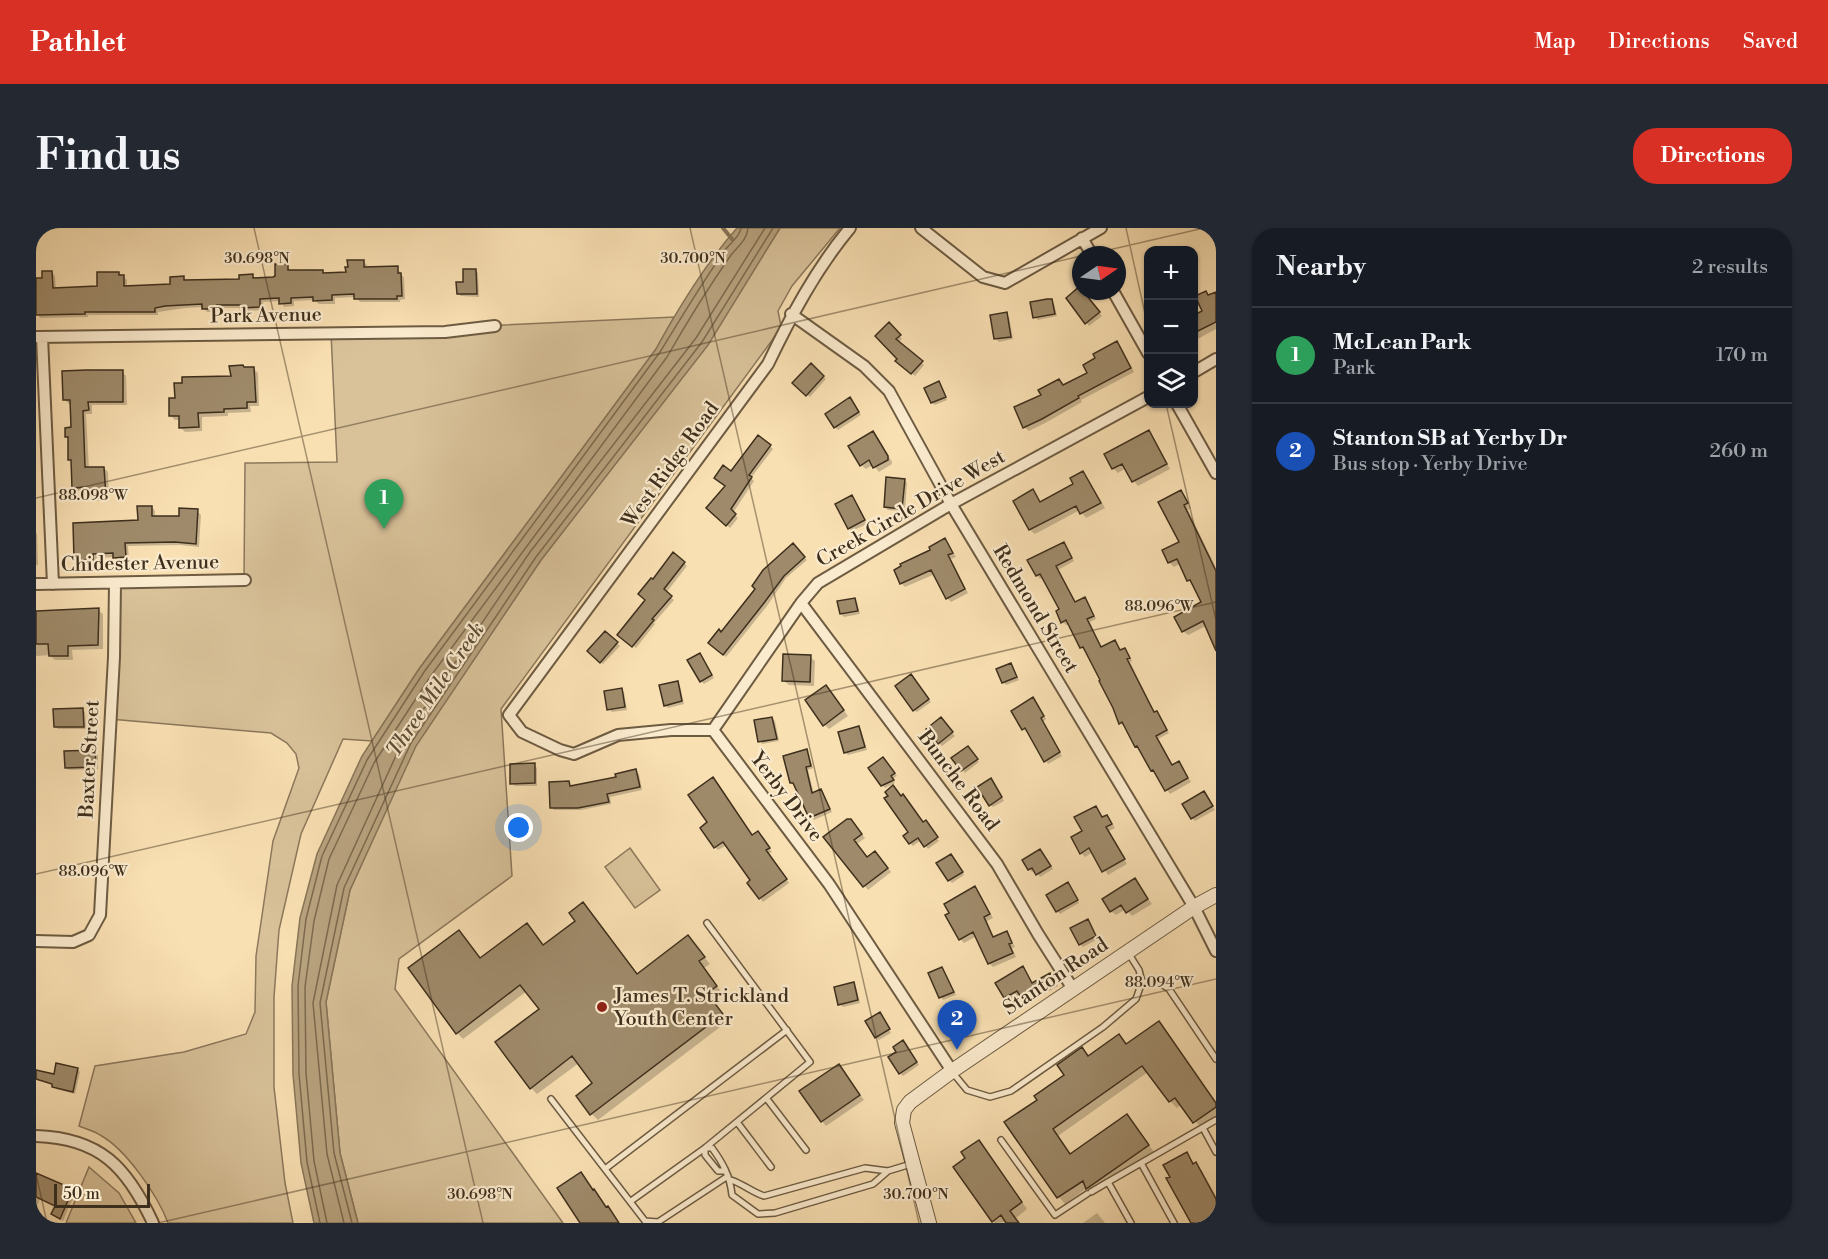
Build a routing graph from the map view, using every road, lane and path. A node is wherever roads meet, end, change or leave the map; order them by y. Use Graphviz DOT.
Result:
graph roads {
  1 [pos="850,228"];
  2 [pos="921,228"];
  3 [pos="1101,228"];
  4 [pos="1082,238"];
  5 [pos="1087,246"];
  6 [pos="1118,300"];
  7 [pos="792,314"];
  8 [pos="495,326"];
  9 [pos="39,337"];
  10 [pos="1144,344"];
  11 [pos="1216,360"];
  12 [pos="1198,370"];
  13 [pos="1144,400"];
  14 [pos="1179,408"];
  15 [pos="1216,473"];
  16 [pos="951,504"];
  17 [pos="244,580"];
  18 [pos="115,583"];
  19 [pos="36,584"];
  20 [pos="52,584"];
  21 [pos="801,603"];
  22 [pos="713,730"];
  23 [pos="1216,895"];
  24 [pos="1194,907"];
  25 [pos="707,923"];
  26 [pos="36,941"];
  27 [pos="1216,951"];
  28 [pos="1127,952"];
  29 [pos="1142,982"];
  30 [pos="1073,989"];
  31 [pos="787,1030"];
  32 [pos="1216,1059"];
  33 [pos="952,1071"];
  34 [pos="551,1099"];
  35 [pos="766,1099"];
  36 [pos="1216,1120"];
  37 [pos="737,1122"];
  38 [pos="1203,1128"];
  39 [pos="36,1136"];
  40 [pos="1001,1140"];
  41 [pos="705,1148"];
  42 [pos="806,1150"];
  43 [pos="1216,1152"];
  44 [pos="1141,1163"];
  45 [pos="914,1164"];
  46 [pos="771,1167"];
  47 [pos="605,1169"];
  48 [pos="888,1171"];
  49 [pos="728,1176"];
  50 [pos="1108,1182"];
  51 [pos="631,1201"];
  52 [pos="153,1223"];
  53 [pos="929,1223"];
  54 [pos="1131,1223"];
  55 [pos="1174,1223"];
  1 -- 7 [label="street, West Ridge Road"];
  2 -- 4 [label="street"];
  3 -- 4 [label="street"];
  4 -- 5 [label="street"];
  6 -- 10 [label="street"];
  7 -- 16 [label="street, Redmond Street"];
  7 -- 22 [label="street, West Ridge Road"];
  8 -- 9 [label="street, Park Avenue"];
  9 -- 20 [label="street"];
  11 -- 12 [label="street"];
  13 -- 16 [label="street, Creek Circle Drive West"];
  14 -- 15 [label="street"];
  16 -- 21 [label="street, Creek Circle Drive West"];
  16 -- 24 [label="street, Redmond Street"];
  17 -- 18 [label="street, Chidester Avenue"];
  18 -- 20 [label="street, Chidester Avenue"];
  18 -- 26 [label="street, Baxter Street"];
  19 -- 20 [label="street, Chidester Avenue"];
  21 -- 22 [label="street, Creek Circle Drive West"];
  21 -- 30 [label="street, Bunche Road"];
  22 -- 33 [label="street, Yerby Drive"];
  23 -- 24 [label="street, Stanton Road"];
  24 -- 27 [label="street, Redmond Street"];
  24 -- 28 [label="street, Stanton Road"];
  25 -- 31 [label="lane"];
  28 -- 29 [label="lane"];
  28 -- 30 [label="street, Stanton Road"];
  29 -- 32 [label="lane"];
  29 -- 33 [label="lane"];
  30 -- 33 [label="street, Stanton Road"];
  31 -- 35 [label="lane"];
  31 -- 47 [label="lane"];
  33 -- 45 [label="street, Stanton Road"];
  34 -- 47 [label="lane"];
  35 -- 37 [label="lane"];
  35 -- 42 [label="lane"];
  36 -- 38 [label="lane"];
  37 -- 41 [label="lane"];
  37 -- 46 [label="lane"];
  38 -- 43 [label="lane"];
  38 -- 44 [label="lane"];
  39 -- 52 [label="street"];
  40 -- 50 [label="lane"];
  41 -- 49 [label="lane"];
  41 -- 49 [label="lane"];
  41 -- 51 [label="lane"];
  44 -- 50 [label="lane"];
  44 -- 55 [label="lane"];
  45 -- 48 [label="lane"];
  45 -- 53 [label="street"];
  47 -- 51 [label="lane"];
  48 -- 49 [label="lane"];
  48 -- 49 [label="lane"];
  49 -- 51 [label="lane"];
  50 -- 54 [label="lane"];
}
